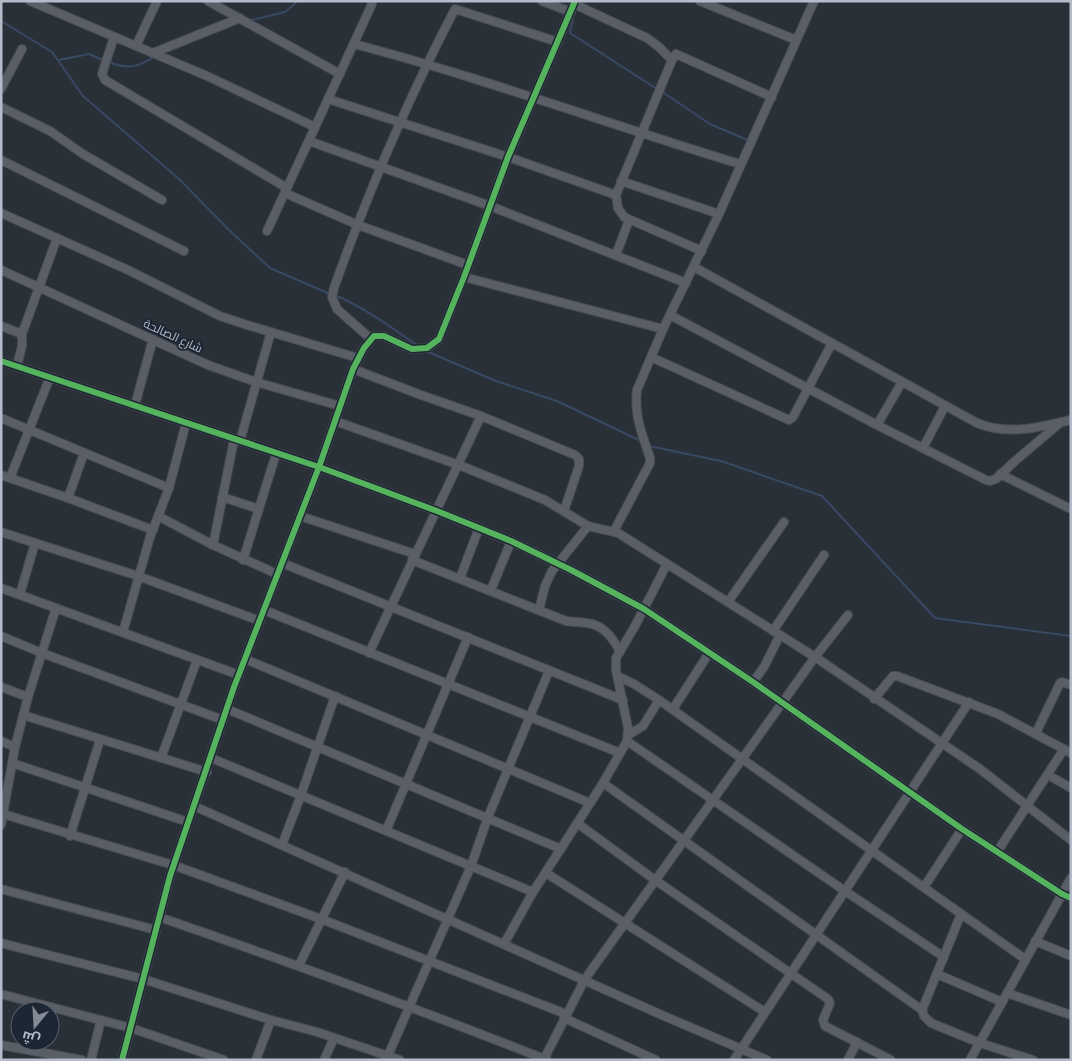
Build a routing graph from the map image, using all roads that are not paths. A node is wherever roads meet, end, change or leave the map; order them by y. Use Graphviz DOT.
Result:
graph roads {
  1 [pos="30,1"];
  2 [pos="157,1"];
  3 [pos="208,1"];
  4 [pos="371,1"];
  5 [pos="542,1"];
  6 [pos="700,1"];
  7 [pos="814,1"];
  8 [pos="457,5"];
  9 [pos="573,5"];
  10 [pos="240,18"];
  11 [pos="114,37"];
  12 [pos="796,40"];
  13 [pos="558,42"];
  14 [pos="354,44"];
  15 [pos="136,46"];
  16 [pos="22,49"];
  17 [pos="152,53"];
  18 [pos="672,60"];
  19 [pos="426,65"];
  20 [pos="340,74"];
  21 [pos="1,89"];
  22 [pos="533,97"];
  23 [pos="772,97"];
  24 [pos="328,99"];
  25 [pos="1,106"];
  26 [pos="399,121"];
  27 [pos="315,127"];
  28 [pos="641,134"];
  29 [pos="309,141"];
  30 [pos="508,157"];
  31 [pos="1,160"];
  32 [pos="740,164"];
  33 [pos="380,168"];
  34 [pos="621,181"];
  35 [pos="286,191"];
  36 [pos="616,195"];
  37 [pos="162,200"];
  38 [pos="490,206"];
  39 [pos="1,213"];
  40 [pos="719,214"];
  41 [pos="629,220"];
  42 [pos="358,225"];
  43 [pos="267,231"];
  44 [pos="57,238"];
  45 [pos="184,251"];
  46 [pos="702,251"];
  47 [pos="616,255"];
  48 [pos="468,266"];
  49 [pos="694,267"];
  50 [pos="1,270"];
  51 [pos="464,277"];
  52 [pos="686,283"];
  53 [pos="38,287"];
  54 [pos="670,315"];
  55 [pos="1,326"];
  56 [pos="663,329"];
  57 [pos="270,332"];
  58 [pos="22,334"];
  59 [pos="153,339"];
  60 [pos="371,339"];
  61 [pos="832,343"];
  62 [pos="651,357"];
  63 [pos="358,358"];
  64 [pos="1,361"];
  65 [pos="17,366"];
  66 [pos="353,370"];
  67 [pos="50,377"];
  68 [pos="256,382"];
  69 [pos="902,382"];
  70 [pos="808,388"];
  71 [pos="135,405"];
  72 [pos="340,406"];
  73 [pos="945,406"];
  74 [pos="481,416"];
  75 [pos="1,418"];
  76 [pos="1071,420"];
  77 [pos="335,421"];
  78 [pos="1062,422"];
  79 [pos="186,423"];
  80 [pos="877,425"];
  81 [pos="29,430"];
  82 [pos="237,440"];
  83 [pos="923,448"];
  84 [pos="84,453"];
  85 [pos="276,454"];
  86 [pos="459,465"];
  87 [pos="319,467"];
  88 [pos="1000,474"];
  89 [pos="1,475"];
  90 [pos="10,478"];
  91 [pos="169,488"];
  92 [pos="222,497"];
  93 [pos="68,498"];
  94 [pos="259,508"];
  95 [pos="1071,509"];
  96 [pos="437,511"];
  97 [pos="564,511"];
  98 [pos="158,516"];
  99 [pos="300,516"];
  100 [pos="784,522"];
  101 [pos="588,526"];
  102 [pos="479,528"];
  103 [pos="153,530"];
  104 [pos="614,531"];
  105 [pos="1,532"];
  106 [pos="511,542"];
  107 [pos="34,543"];
  108 [pos="213,545"];
  109 [pos="824,555"];
  110 [pos="414,557"];
  111 [pos="243,560"];
  112 [pos="282,562"];
  113 [pos="557,563"];
  114 [pos="668,564"];
  115 [pos="277,574"];
  116 [pos="138,576"];
  117 [pos="460,578"];
  118 [pos="1,588"];
  119 [pos="491,590"];
  120 [pos="20,594"];
  121 [pos="728,602"];
  122 [pos="390,606"];
  123 [pos="56,608"];
  124 [pos="644,609"];
  125 [pos="264,610"];
  126 [pos="539,610"];
  127 [pos="848,615"];
  128 [pos="260,621"];
  129 [pos="123,632"];
  130 [pos="777,633"];
  131 [pos="1,636"];
  132 [pos="468,638"];
  133 [pos="620,652"];
  134 [pos="709,652"];
  135 [pos="42,653"];
  136 [pos="369,653"];
  137 [pos="815,658"];
  138 [pos="245,659"];
  139 [pos="197,660"];
  140 [pos="549,671"];
  141 [pos="238,675"];
  142 [pos="617,676"];
  143 [pos="752,682"];
  144 [pos="448,684"];
  145 [pos="1071,685"];
  146 [pos="1,687"];
  147 [pos="335,696"];
  148 [pos="28,698"];
  149 [pos="874,699"];
  150 [pos="622,700"];
  151 [pos="659,700"];
  152 [pos="970,702"];
  153 [pos="180,703"];
  154 [pos="783,703"];
  155 [pos="227,708"];
  156 [pos="673,710"];
  157 [pos="23,715"];
  158 [pos="530,717"];
  159 [pos="224,720"];
  160 [pos="1036,733"];
  161 [pos="426,734"];
  162 [pos="628,738"];
  163 [pos="100,740"];
  164 [pos="1,741"];
  165 [pos="942,744"];
  166 [pos="15,746"];
  167 [pos="318,746"];
  168 [pos="1067,751"];
  169 [pos="620,753"];
  170 [pos="161,758"];
  171 [pos="211,758"];
  172 [pos="744,759"];
  173 [pos="12,763"];
  174 [pos="508,768"];
  175 [pos="206,772"];
  176 [pos="1048,774"];
  177 [pos="603,783"];
  178 [pos="405,784"];
  179 [pos="85,788"];
  180 [pos="1071,788"];
  181 [pos="4,792"];
  182 [pos="910,792"];
  183 [pos="301,795"];
  184 [pos="714,800"];
  185 [pos="590,803"];
  186 [pos="194,806"];
  187 [pos="1026,806"];
  188 [pos="3,814"];
  189 [pos="488,817"];
  190 [pos="188,822"];
  191 [pos="577,823"];
  192 [pos="1,825"];
  193 [pos="962,829"];
  194 [pos="386,831"];
  195 [pos="70,836"];
  196 [pos="684,840"];
  197 [pos="1071,840"];
  198 [pos="282,845"];
  199 [pos="561,849"];
  200 [pos="872,851"];
  201 [pos="997,852"];
  202 [pos="173,866"];
  203 [pos="471,866"];
  204 [pos="345,872"];
  205 [pos="546,873"];
  206 [pos="1071,878"];
  207 [pos="655,880"];
  208 [pos="924,887"];
  209 [pos="1,889"];
  210 [pos="845,891"];
  211 [pos="533,892"];
  212 [pos="1062,894"];
  213 [pos="1071,898"];
  214 [pos="961,914"];
  215 [pos="159,917"];
  216 [pos="321,919"];
  217 [pos="448,919"];
  218 [pos="624,922"];
  219 [pos="156,930"];
  220 [pos="817,934"];
  221 [pos="1035,941"];
  222 [pos="1,942"];
  223 [pos="504,944"];
  224 [pos="944,956"];
  225 [pos="1071,956"];
  226 [pos="1025,959"];
  227 [pos="429,960"];
  228 [pos="299,965"];
  229 [pos="790,973"];
  230 [pos="937,974"];
  231 [pos="143,979"];
  232 [pos="584,979"];
  233 [pos="1007,993"];
  234 [pos="1,994"];
  235 [pos="1002,1002"];
  236 [pos="408,1005"];
  237 [pos="922,1010"];
  238 [pos="765,1012"];
  239 [pos="1071,1015"];
  240 [pos="565,1016"];
  241 [pos="101,1020"];
  242 [pos="271,1020"];
  243 [pos="131,1028"];
  244 [pos="334,1038"];
  245 [pos="857,1042"];
  246 [pos="980,1043"];
  247 [pos="740,1048"];
  248 [pos="31,1051"];
  249 [pos="387,1057"];
  250 [pos="644,1057"];
  251 [pos="545,1059"];
  252 [pos="82,1060"];
  253 [pos="91,1060"];
  254 [pos="122,1060"];
  255 [pos="224,1060"];
  256 [pos="256,1060"];
  257 [pos="324,1060"];
  258 [pos="400,1060"];
  259 [pos="656,1060"];
  260 [pos="734,1060"];
  261 [pos="767,1060"];
  262 [pos="848,1060"];
  263 [pos="891,1060"];
  264 [pos="970,1060"];
  265 [pos="1033,1060"];
  1 -- 11 [label="street"];
  2 -- 15 [label="street"];
  3 -- 10 [label="street"];
  4 -- 14 [label="street"];
  5 -- 9 [label="street"];
  6 -- 12 [label="street"];
  7 -- 12 [label="street"];
  8 -- 13 [label="street"];
  8 -- 19 [label="street"];
  9 -- 13 [label="street"];
  9 -- 18 [label="street"];
  10 -- 17 [label="street"];
  10 -- 20 [label="street"];
  11 -- 15 [label="street"];
  11 -- 35 [label="street"];
  12 -- 23 [label="street"];
  13 -- 22 [label="street"];
  14 -- 19 [label="street"];
  14 -- 20 [label="street"];
  15 -- 17 [label="street"];
  16 -- 21 [label="street"];
  17 -- 27 [label="street"];
  18 -- 23 [label="street"];
  18 -- 28 [label="street"];
  19 -- 22 [label="street"];
  19 -- 26 [label="street"];
  20 -- 24 [label="street"];
  22 -- 28 [label="street"];
  22 -- 30 [label="street"];
  23 -- 32 [label="street"];
  24 -- 26 [label="street"];
  24 -- 27 [label="street"];
  25 -- 37 [label="street"];
  26 -- 30 [label="street"];
  26 -- 33 [label="street"];
  27 -- 29 [label="street"];
  28 -- 32 [label="street"];
  28 -- 34 [label="street"];
  29 -- 33 [label="street"];
  29 -- 35 [label="street"];
  30 -- 36 [label="street"];
  30 -- 38 [label="street"];
  31 -- 45 [label="street"];
  32 -- 40 [label="street"];
  33 -- 38 [label="street"];
  33 -- 42 [label="street"];
  34 -- 36 [label="street"];
  34 -- 40 [label="street"];
  35 -- 42 [label="street"];
  35 -- 43 [label="street"];
  36 -- 41 [label="street"];
  38 -- 47 [label="street"];
  38 -- 48 [label="street"];
  39 -- 44 [label="street"];
  40 -- 46 [label="street"];
  41 -- 46 [label="street"];
  41 -- 47 [label="street"];
  42 -- 48 [label="street"];
  42 -- 60 [label="street"];
  44 -- 53 [label="street"];
  44 -- 57 [label="street"];
  46 -- 49 [label="street"];
  47 -- 52 [label="street"];
  48 -- 51 [label="street"];
  49 -- 52 [label="street"];
  49 -- 61 [label="street"];
  50 -- 53 [label="street, شارع الصالحة"];
  51 -- 56 [label="street"];
  51 -- 60 [label="street"];
  52 -- 54 [label="street"];
  53 -- 58 [label="street"];
  53 -- 59 [label="street, شارع الصالحة"];
  54 -- 56 [label="street"];
  54 -- 70 [label="street"];
  55 -- 58 [label="street"];
  56 -- 62 [label="street"];
  57 -- 63 [label="street"];
  57 -- 68 [label="street"];
  58 -- 65 [label="street"];
  59 -- 68 [label="street, شارع الصالحة"];
  59 -- 71 [label="street"];
  60 -- 63 [label="street"];
  61 -- 69 [label="street"];
  61 -- 70 [label="street"];
  62 -- 70 [label="street"];
  62 -- 104 [label="street"];
  63 -- 66 [label="street"];
  64 -- 65 [label="street"];
  65 -- 67 [label="street"];
  66 -- 72 [label="street"];
  66 -- 74 [label="street"];
  67 -- 71 [label="street"];
  67 -- 81 [label="street"];
  68 -- 72 [label="street, شارع الصالحة"];
  68 -- 82 [label="street"];
  69 -- 73 [label="street"];
  69 -- 80 [label="street"];
  70 -- 80 [label="street"];
  71 -- 79 [label="street"];
  72 -- 77 [label="street"];
  73 -- 78 [label="street"];
  73 -- 83 [label="street"];
  74 -- 86 [label="street"];
  74 -- 97 [label="street"];
  75 -- 81 [label="street"];
  76 -- 78 [label="street"];
  77 -- 86 [label="street"];
  77 -- 87 [label="street"];
  78 -- 88 [label="street"];
  79 -- 82 [label="street"];
  79 -- 91 [label="street"];
  80 -- 83 [label="street"];
  81 -- 84 [label="street"];
  81 -- 90 [label="street"];
  82 -- 85 [label="street"];
  82 -- 92 [label="street"];
  83 -- 88 [label="street"];
  84 -- 91 [label="street"];
  84 -- 93 [label="street"];
  85 -- 87 [label="street"];
  85 -- 94 [label="street"];
  86 -- 96 [label="street"];
  86 -- 97 [label="street"];
  87 -- 96 [label="street"];
  87 -- 99 [label="street"];
  88 -- 95 [label="street"];
  89 -- 90 [label="street"];
  90 -- 93 [label="street"];
  91 -- 98 [label="street"];
  92 -- 94 [label="street"];
  92 -- 108 [label="street"];
  93 -- 103 [label="street"];
  94 -- 111 [label="street"];
  96 -- 102 [label="street"];
  96 -- 110 [label="street"];
  97 -- 101 [label="street"];
  98 -- 103 [label="street"];
  98 -- 108 [label="street"];
  99 -- 110 [label="street"];
  99 -- 112 [label="street"];
  100 -- 121 [label="street"];
  101 -- 104 [label="street"];
  101 -- 113 [label="street"];
  102 -- 106 [label="street"];
  102 -- 117 [label="street"];
  103 -- 116 [label="street"];
  104 -- 114 [label="street"];
  105 -- 107 [label="street"];
  106 -- 113 [label="street"];
  106 -- 119 [label="street"];
  107 -- 116 [label="street"];
  107 -- 120 [label="street"];
  108 -- 111 [label="street"];
  109 -- 130 [label="street"];
  110 -- 117 [label="street"];
  110 -- 122 [label="street"];
  111 -- 115 [label="street"];
  112 -- 115 [label="street"];
  112 -- 122 [label="street"];
  113 -- 124 [label="street"];
  113 -- 126 [label="street"];
  114 -- 121 [label="street"];
  114 -- 124 [label="street"];
  115 -- 125 [label="street"];
  116 -- 128 [label="street"];
  116 -- 129 [label="street"];
  117 -- 119 [label="street"];
  118 -- 120 [label="street"];
  119 -- 126 [label="street"];
  120 -- 123 [label="street"];
  121 -- 130 [label="street"];
  122 -- 132 [label="street"];
  122 -- 136 [label="street"];
  123 -- 129 [label="street"];
  123 -- 135 [label="street"];
  124 -- 133 [label="street"];
  124 -- 134 [label="street"];
  125 -- 128 [label="street"];
  125 -- 136 [label="street"];
  126 -- 133 [label="street"];
  127 -- 137 [label="street"];
  128 -- 138 [label="street"];
  129 -- 139 [label="street"];
  130 -- 137 [label="street"];
  130 -- 143 [label="street"];
  131 -- 135 [label="street"];
  132 -- 140 [label="street"];
  132 -- 144 [label="street"];
  133 -- 142 [label="street"];
  134 -- 143 [label="street"];
  134 -- 156 [label="street"];
  135 -- 148 [label="street"];
  135 -- 153 [label="street"];
  136 -- 144 [label="street"];
  137 -- 149 [label="street"];
  137 -- 154 [label="street"];
  138 -- 141 [label="street"];
  138 -- 147 [label="street"];
  139 -- 141 [label="street"];
  139 -- 153 [label="street"];
  140 -- 150 [label="street"];
  140 -- 158 [label="street"];
  141 -- 155 [label="street"];
  142 -- 150 [label="street"];
  142 -- 151 [label="street"];
  143 -- 154 [label="street"];
  144 -- 158 [label="street"];
  144 -- 161 [label="street"];
  145 -- 160 [label="street"];
  146 -- 148 [label="street"];
  147 -- 161 [label="street"];
  147 -- 167 [label="street"];
  148 -- 157 [label="street"];
  149 -- 152 [label="street"];
  149 -- 165 [label="street"];
  150 -- 162 [label="street"];
  151 -- 156 [label="street"];
  151 -- 162 [label="street"];
  152 -- 160 [label="street"];
  152 -- 165 [label="street"];
  153 -- 159 [label="street"];
  153 -- 170 [label="street"];
  154 -- 172 [label="street"];
  154 -- 182 [label="street"];
  155 -- 159 [label="street"];
  155 -- 167 [label="street"];
  156 -- 172 [label="street"];
  157 -- 163 [label="street"];
  157 -- 166 [label="street"];
  158 -- 169 [label="street"];
  158 -- 174 [label="street"];
  159 -- 171 [label="street"];
  160 -- 168 [label="street"];
  161 -- 174 [label="street"];
  161 -- 178 [label="street"];
  162 -- 169 [label="street"];
  162 -- 184 [label="street"];
  163 -- 170 [label="street"];
  163 -- 179 [label="street"];
  164 -- 166 [label="street"];
  165 -- 182 [label="street"];
  165 -- 187 [label="street"];
  166 -- 173 [label="street"];
  167 -- 178 [label="street"];
  167 -- 183 [label="street"];
  168 -- 176 [label="street"];
  169 -- 177 [label="street"];
  170 -- 175 [label="street"];
  171 -- 175 [label="street"];
  171 -- 183 [label="street"];
  172 -- 184 [label="street"];
  172 -- 200 [label="street"];
  173 -- 179 [label="street"];
  173 -- 181 [label="street"];
  174 -- 185 [label="street"];
  174 -- 189 [label="street"];
  175 -- 186 [label="street"];
  176 -- 180 [label="street"];
  176 -- 187 [label="street"];
  177 -- 185 [label="street"];
  177 -- 196 [label="street"];
  178 -- 189 [label="street"];
  178 -- 194 [label="street"];
  179 -- 190 [label="street"];
  179 -- 195 [label="street"];
  181 -- 188 [label="street"];
  182 -- 193 [label="street"];
  182 -- 200 [label="street"];
  183 -- 194 [label="street"];
  183 -- 198 [label="street"];
  184 -- 196 [label="street"];
  184 -- 210 [label="street"];
  185 -- 191 [label="street"];
  186 -- 190 [label="street"];
  186 -- 198 [label="street"];
  187 -- 197 [label="street"];
  187 -- 201 [label="street"];
  188 -- 192 [label="street"];
  188 -- 195 [label="street"];
  189 -- 199 [label="street"];
  189 -- 203 [label="street"];
  190 -- 202 [label="street"];
  191 -- 199 [label="street"];
  191 -- 207 [label="street"];
  193 -- 201 [label="street"];
  193 -- 208 [label="street"];
  194 -- 203 [label="street"];
  195 -- 202 [label="street"];
  196 -- 207 [label="street"];
  196 -- 220 [label="street"];
  198 -- 204 [label="street"];
  199 -- 205 [label="street"];
  200 -- 208 [label="street"];
  200 -- 210 [label="street"];
  201 -- 212 [label="street"];
  202 -- 215 [label="street"];
  202 -- 216 [label="street"];
  203 -- 211 [label="street"];
  203 -- 217 [label="street"];
  204 -- 216 [label="street"];
  204 -- 217 [label="street"];
  205 -- 211 [label="street"];
  205 -- 218 [label="street"];
  206 -- 212 [label="street"];
  207 -- 218 [label="street"];
  207 -- 229 [label="street"];
  208 -- 214 [label="street"];
  209 -- 219 [label="street"];
  210 -- 220 [label="street"];
  210 -- 224 [label="street"];
  211 -- 223 [label="street"];
  212 -- 213 [label="street"];
  212 -- 221 [label="street"];
  214 -- 224 [label="street"];
  214 -- 226 [label="street"];
  215 -- 219 [label="street"];
  215 -- 228 [label="street"];
  216 -- 227 [label="street"];
  216 -- 228 [label="street"];
  217 -- 223 [label="street"];
  217 -- 227 [label="street"];
  218 -- 232 [label="street"];
  218 -- 238 [label="street"];
  219 -- 231 [label="street"];
  220 -- 229 [label="street"];
  220 -- 237 [label="street"];
  221 -- 225 [label="street"];
  221 -- 226 [label="street"];
  222 -- 231 [label="street"];
  223 -- 232 [label="street"];
  224 -- 230 [label="street"];
  226 -- 233 [label="street"];
  227 -- 236 [label="street"];
  227 -- 240 [label="street"];
  228 -- 236 [label="street"];
  229 -- 238 [label="street"];
  229 -- 245 [label="street"];
  230 -- 235 [label="street"];
  230 -- 237 [label="street"];
  231 -- 242 [label="street"];
  231 -- 243 [label="street"];
  232 -- 240 [label="street"];
  232 -- 247 [label="street"];
  233 -- 235 [label="street"];
  233 -- 239 [label="street"];
  234 -- 241 [label="street"];
  235 -- 246 [label="street"];
  236 -- 249 [label="street"];
  236 -- 251 [label="street"];
  237 -- 246 [label="street"];
  238 -- 247 [label="street"];
  240 -- 250 [label="street"];
  240 -- 251 [label="street"];
  241 -- 243 [label="street"];
  241 -- 253 [label="street"];
  242 -- 244 [label="street"];
  242 -- 256 [label="street"];
  243 -- 254 [label="street"];
  243 -- 255 [label="street"];
  244 -- 249 [label="street"];
  244 -- 257 [label="street"];
  245 -- 262 [label="street"];
  245 -- 263 [label="street"];
  246 -- 264 [label="street"];
  246 -- 265 [label="street"];
  247 -- 260 [label="street"];
  247 -- 261 [label="street"];
  248 -- 252 [label="street"];
  249 -- 258 [label="street"];
  250 -- 259 [label="street"];
}
